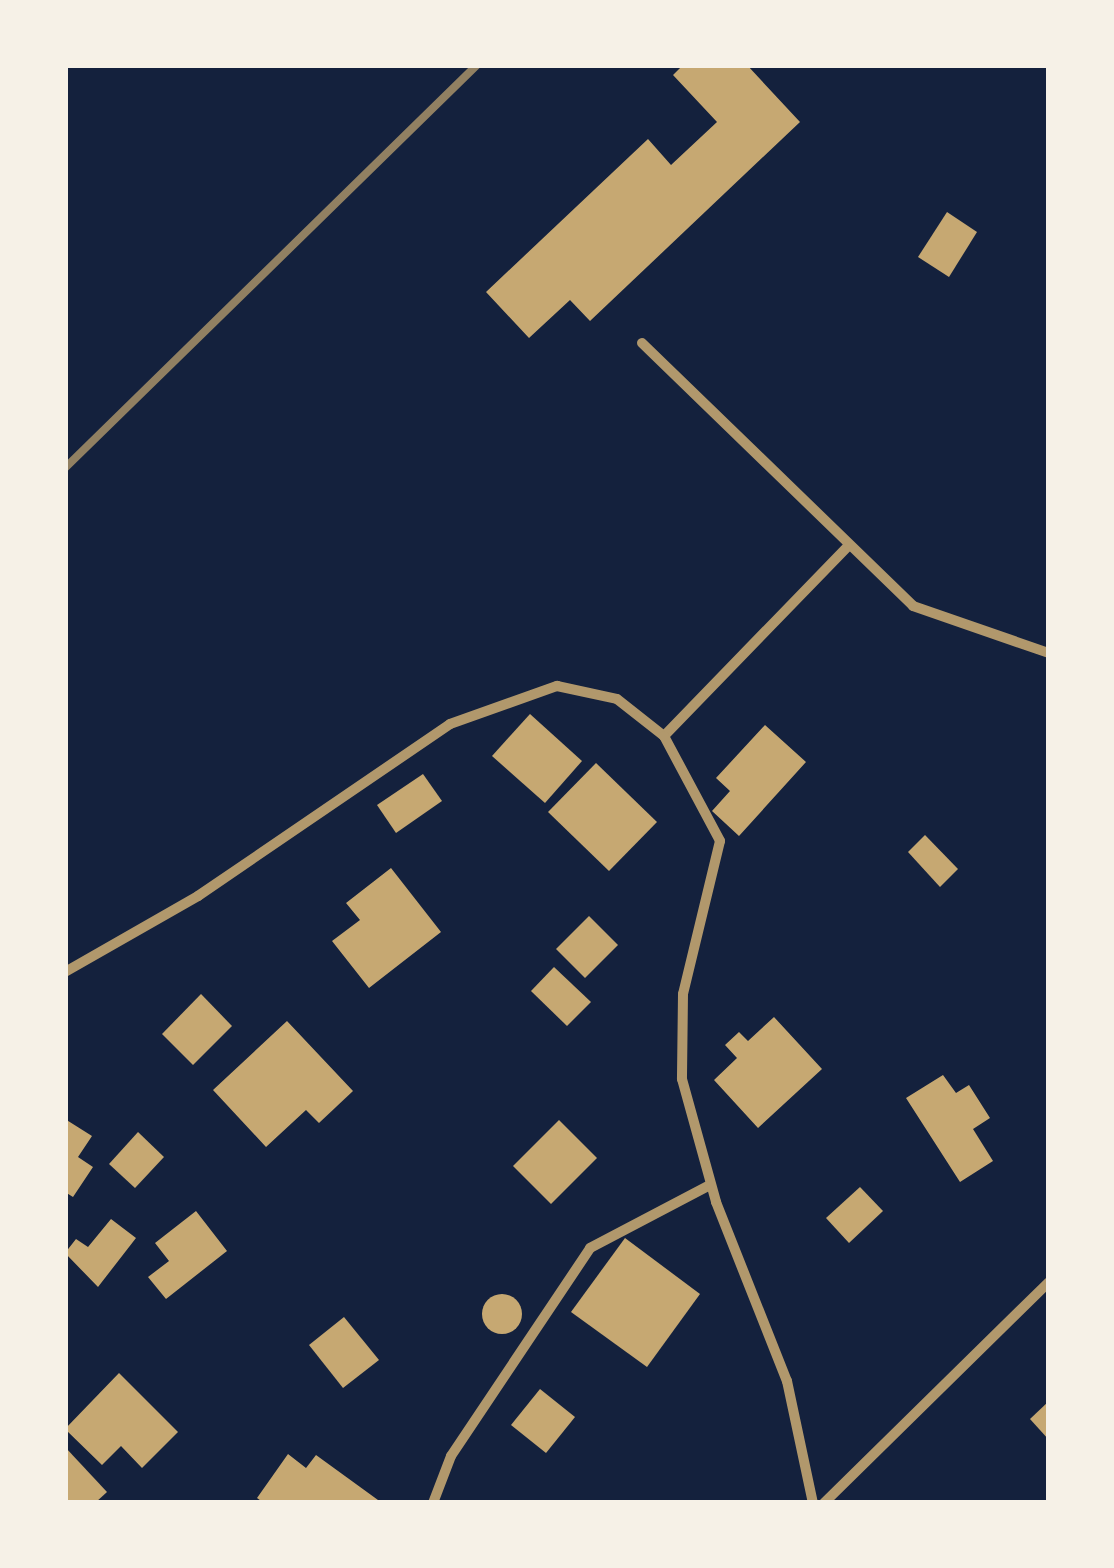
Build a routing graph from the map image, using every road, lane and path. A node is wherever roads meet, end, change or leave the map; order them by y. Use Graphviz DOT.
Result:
graph roads {
  1 [pos="642,344"];
  2 [pos="848,546"];
  3 [pos="1049,653"];
  4 [pos="664,736"];
  5 [pos="65,972"];
  6 [pos="710,1185"];
  7 [pos="1049,1282"];
  8 [pos="433,1503"];
  9 [pos="814,1503"];
  10 [pos="824,1503"];
  1 -- 2 [label="street"];
  2 -- 3 [label="street"];
  2 -- 4 [label="street"];
  4 -- 5 [label="street"];
  4 -- 6 [label="street"];
  6 -- 8 [label="street"];
  6 -- 9 [label="street"];
  7 -- 10 [label="street"];
}
